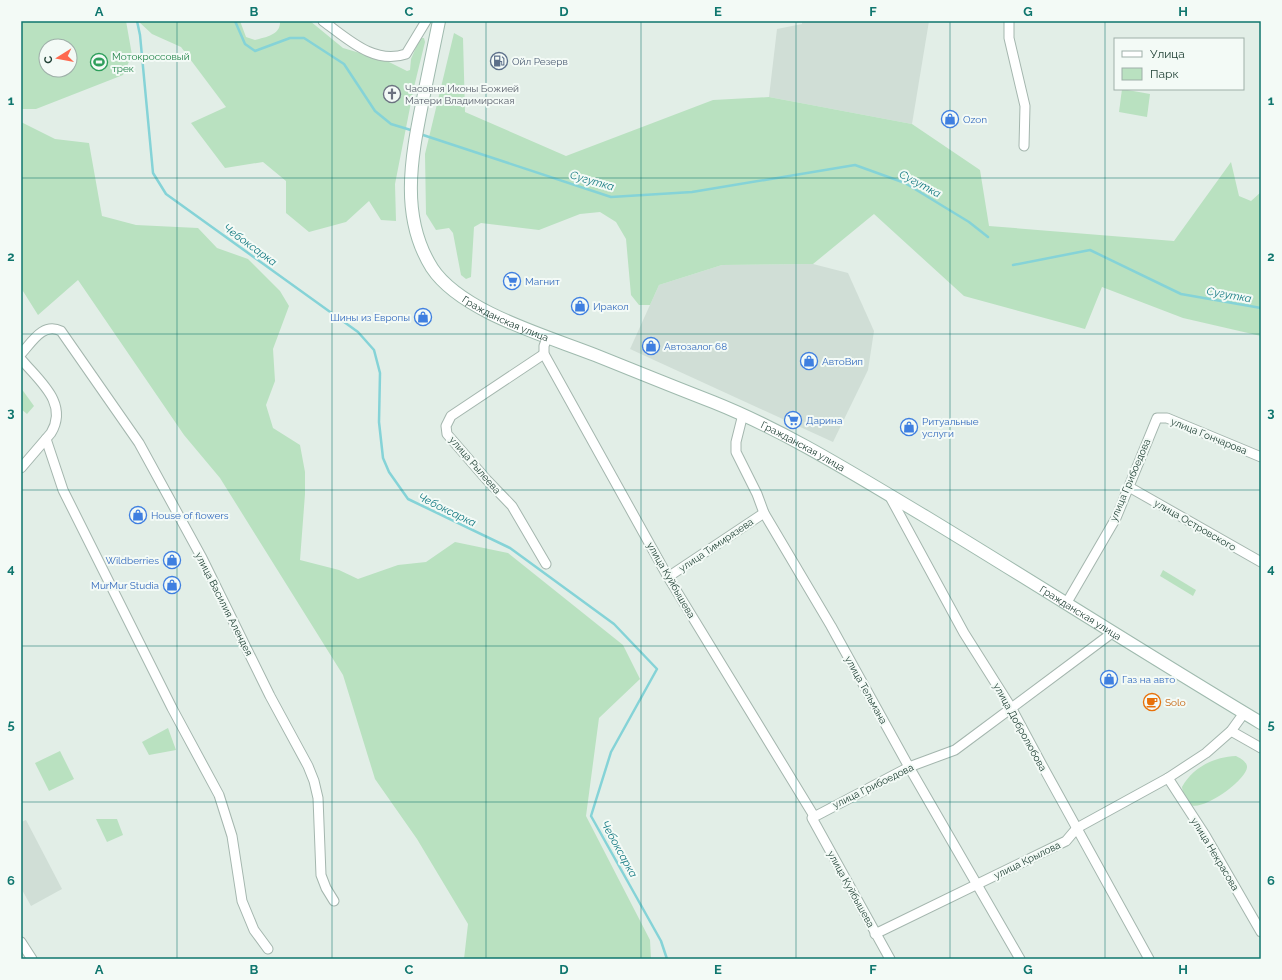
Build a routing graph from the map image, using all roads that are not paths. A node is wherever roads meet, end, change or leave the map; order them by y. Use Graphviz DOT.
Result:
graph roads {
  1 [pos="324,21"];
  2 [pos="426,21"];
  3 [pos="439,21"];
  4 [pos="1009,21"];
  5 [pos="1024,146"];
  6 [pos="547,338"];
  7 [pos="21,354"];
  8 [pos="544,354"];
  9 [pos="21,359"];
  10 [pos="743,414"];
  11 [pos="1157,418"];
  12 [pos="46,439"];
  13 [pos="1261,458"];
  14 [pos="21,468"];
  15 [pos="1129,487"];
  16 [pos="889,495"];
  17 [pos="764,513"];
  18 [pos="1261,562"];
  19 [pos="546,564"];
  20 [pos="668,577"];
  21 [pos="1066,604"];
  22 [pos="1112,633"];
  23 [pos="1012,708"];
  24 [pos="1244,713"];
  25 [pos="1259,718"];
  26 [pos="1232,731"];
  27 [pos="1261,748"];
  28 [pos="908,767"];
  29 [pos="1168,778"];
  30 [pos="813,817"];
  31 [pos="1077,828"];
  32 [pos="978,884"];
  33 [pos="334,901"];
  34 [pos="1261,932"];
  35 [pos="875,934"];
  36 [pos="21,942"];
  37 [pos="268,949"];
  38 [pos="32,959"];
  39 [pos="890,959"];
  40 [pos="1020,959"];
  41 [pos="1149,959"];
  1 -- 2 [label="street"];
  3 -- 6 [label="main road, Гражданская улица"];
  4 -- 5 [label="street"];
  6 -- 8 [label="street"];
  6 -- 10 [label="main road, Гражданская улица"];
  7 -- 33 [label="street, улица Василия Алендея"];
  8 -- 19 [label="street, улица Рылеева"];
  8 -- 20 [label="street, улица Куйбышева"];
  9 -- 12 [label="street"];
  10 -- 16 [label="main road, Гражданская улица"];
  10 -- 17 [label="street, улица Тельмана"];
  11 -- 13 [label="street, улица Гончарова"];
  11 -- 15 [label="street, улица Грибоедова"];
  12 -- 14 [label="street"];
  12 -- 37 [label="street"];
  15 -- 18 [label="street, улица Островского"];
  15 -- 21 [label="street, улица Грибоедова"];
  16 -- 21 [label="main road, Гражданская улица"];
  16 -- 23 [label="street, улица Добролюбова"];
  17 -- 20 [label="street, улица Тимирязева"];
  17 -- 28 [label="street, улица Тельмана"];
  20 -- 30 [label="street, улица Куйбышева"];
  21 -- 22 [label="main road, Гражданская улица"];
  22 -- 23 [label="street, улица Грибоедова"];
  22 -- 24 [label="main road, Гражданская улица"];
  23 -- 28 [label="street, улица Грибоедова"];
  23 -- 31 [label="street, улица Добролюбова"];
  24 -- 25 [label="main road, Гражданская улица"];
  24 -- 26 [label="street, улица Крылова"];
  26 -- 27 [label="street"];
  26 -- 29 [label="street, улица Крылова"];
  28 -- 30 [label="street, улица Грибоедова"];
  28 -- 32 [label="street, улица Тельмана"];
  29 -- 31 [label="street, улица Крылова"];
  29 -- 34 [label="street, улица Некрасова"];
  30 -- 35 [label="street, улица Куйбышева"];
  31 -- 32 [label="street, улица Крылова"];
  31 -- 41 [label="street, улица Добролюбова"];
  32 -- 35 [label="street, улица Крылова"];
  32 -- 40 [label="street, улица Тельмана"];
  35 -- 39 [label="street, улица Куйбышева"];
  36 -- 38 [label="street"];
}
